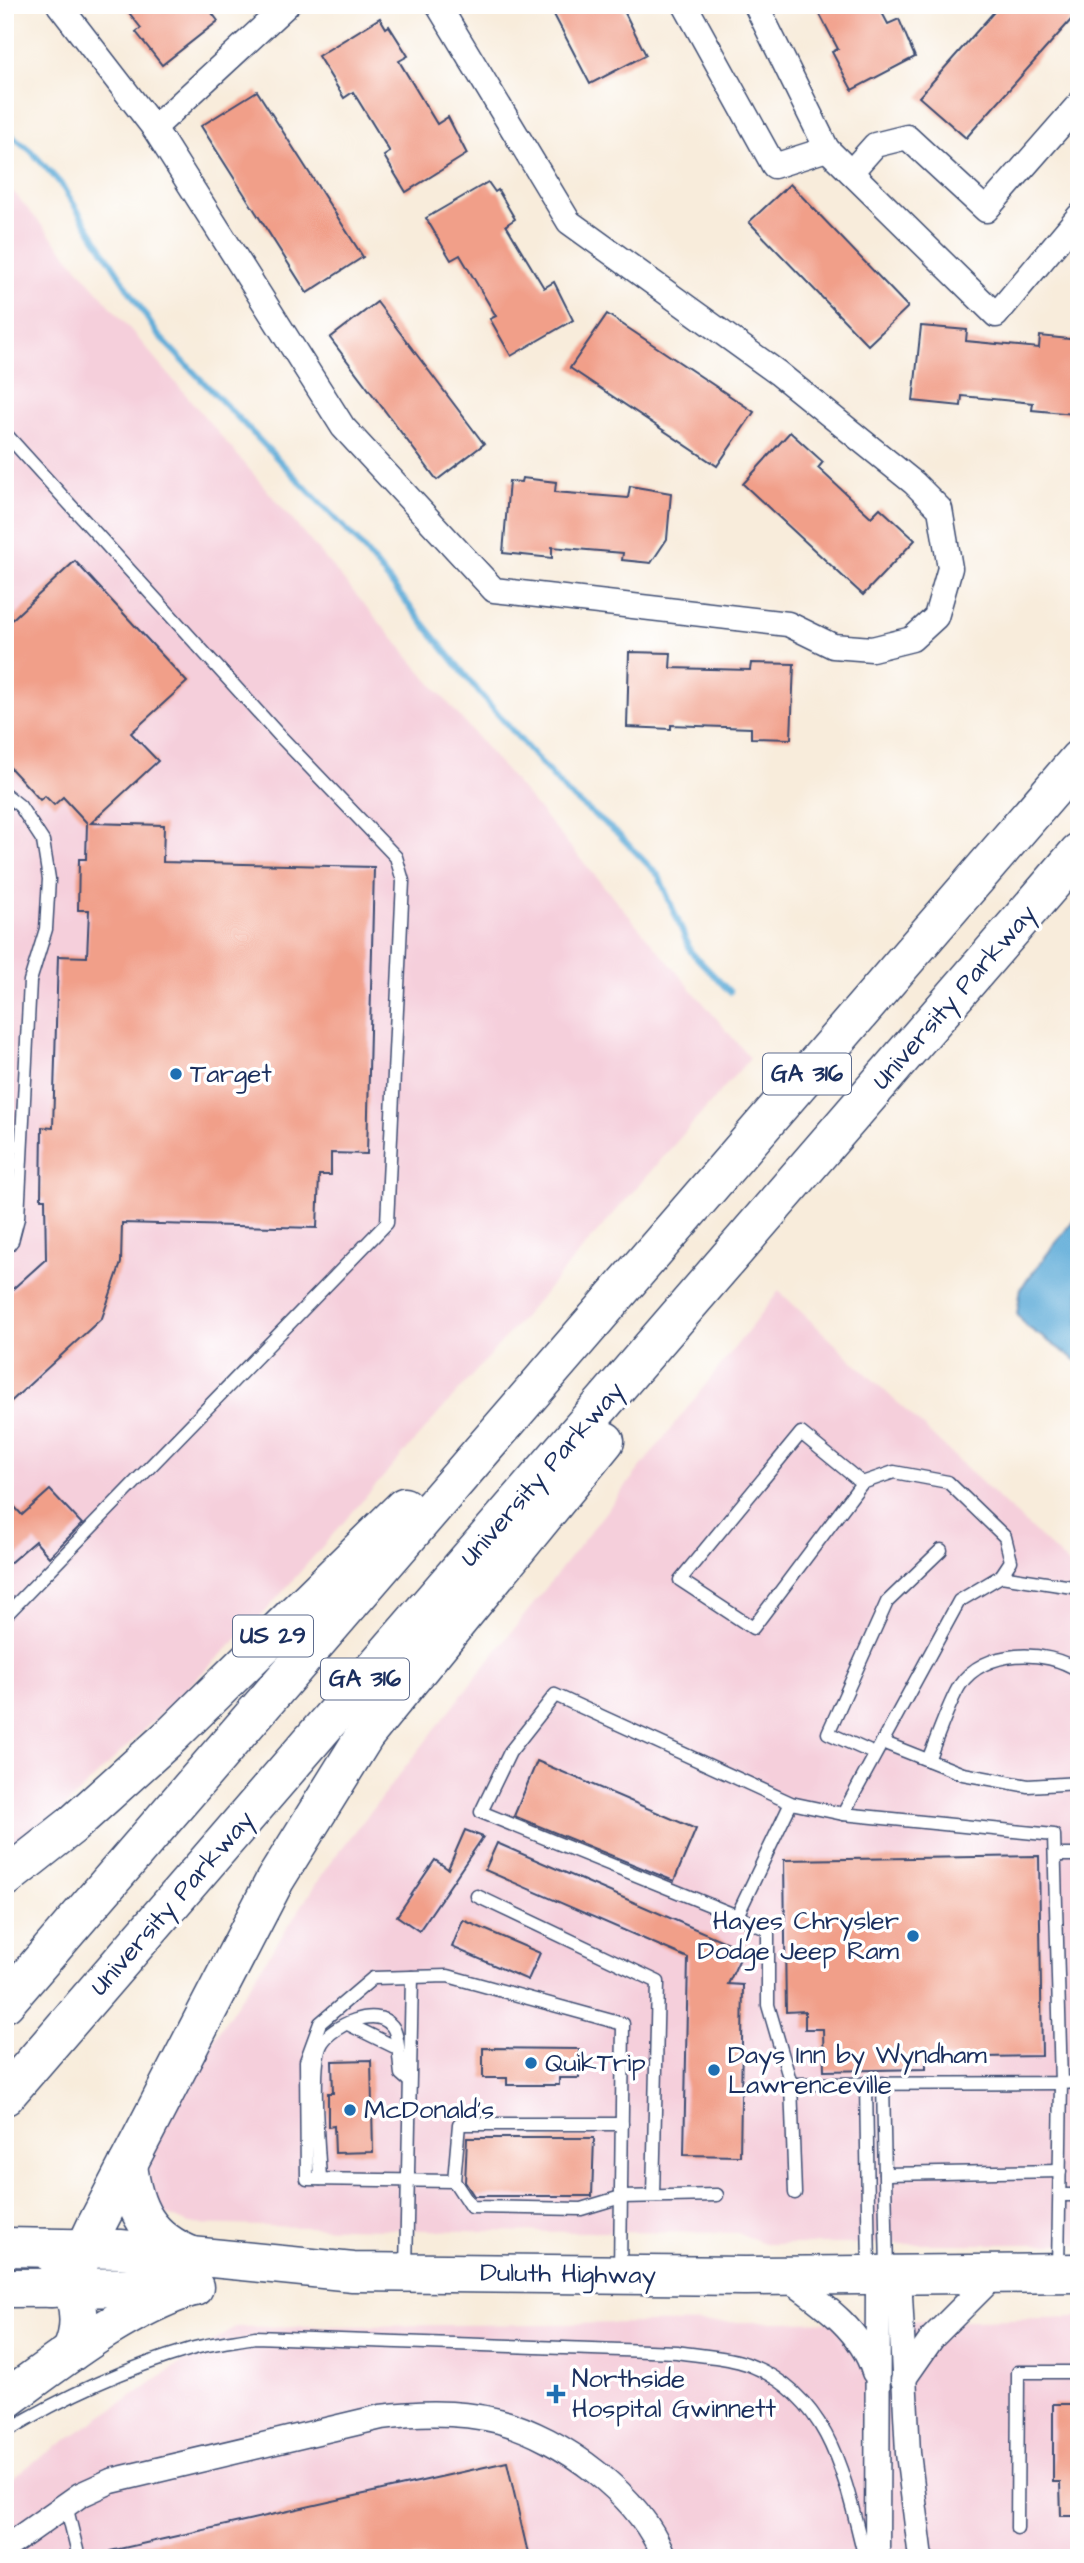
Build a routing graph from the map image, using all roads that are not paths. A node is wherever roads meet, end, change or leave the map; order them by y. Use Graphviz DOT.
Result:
graph roads {
  1 [pos="59,5"];
  2 [pos="287,5"];
  3 [pos="438,5"];
  4 [pos="685,5"];
  5 [pos="756,5"];
  6 [pos="1079,104"];
  7 [pos="154,128"];
  8 [pos="827,149"];
  9 [pos="851,172"];
  10 [pos="1079,216"];
  11 [pos="5,433"];
  12 [pos="1079,759"];
  13 [pos="5,794"];
  14 [pos="1079,852"];
  15 [pos="5,1250"];
  16 [pos="726,1262"];
  17 [pos="536,1389"];
  18 [pos="862,1483"];
  19 [pos="941,1550"];
  20 [pos="1001,1576"];
  21 [pos="1079,1588"];
  22 [pos="5,1616"];
  23 [pos="1079,1671"];
  24 [pos="882,1742"];
  25 [pos="875,1754"];
  26 [pos="928,1760"];
  27 [pos="1079,1783"];
  28 [pos="791,1803"];
  29 [pos="843,1814"];
  30 [pos="1055,1855"];
  31 [pos="1079,1855"];
  32 [pos="5,1878"];
  33 [pos="477,1896"];
  34 [pos="737,1916"];
  35 [pos="412,1977"];
  36 [pos="5,2003"];
  37 [pos="348,2024"];
  38 [pos="397,2048"];
  39 [pos="409,2081"];
  40 [pos="1079,2082"];
  41 [pos="866,2083"];
  42 [pos="883,2083"];
  43 [pos="1061,2083"];
  44 [pos="791,2084"];
  45 [pos="5,2096"];
  46 [pos="476,2124"];
  47 [pos="500,2124"];
  48 [pos="530,2124"];
  49 [pos="582,2124"];
  50 [pos="622,2124"];
  51 [pos="476,2138"];
  52 [pos="500,2138"];
  53 [pos="530,2138"];
  54 [pos="582,2138"];
  55 [pos="128,2164"];
  56 [pos="1060,2171"];
  57 [pos="885,2174"];
  58 [pos="320,2179"];
  59 [pos="407,2181"];
  60 [pos="454,2181"];
  61 [pos="795,2193"];
  62 [pos="718,2194"];
  63 [pos="1060,2195"];
  64 [pos="1079,2195"];
  65 [pos="653,2196"];
  66 [pos="621,2197"];
  67 [pos="5,2247"];
  68 [pos="192,2272"];
  69 [pos="406,2273"];
  70 [pos="1068,2273"];
  71 [pos="620,2274"];
  72 [pos="996,2274"];
  73 [pos="883,2275"];
  74 [pos="70,2276"];
  75 [pos="783,2276"];
  76 [pos="5,2288"];
  77 [pos="71,2352"];
  78 [pos="1079,2372"];
  79 [pos="903,2380"];
  80 [pos="878,2383"];
  81 [pos="5,2400"];
  82 [pos="5,2432"];
  83 [pos="66,2505"];
  84 [pos="1017,2528"];
  85 [pos="5,2547"];
  86 [pos="79,2558"];
  87 [pos="664,2558"];
  88 [pos="864,2558"];
  89 [pos="877,2558"];
  90 [pos="921,2558"];
  1 -- 7 [label="street"];
  2 -- 7 [label="street"];
  3 -- 7 [label="street"];
  4 -- 8 [label="street"];
  5 -- 8 [label="street"];
  6 -- 9 [label="street"];
  8 -- 9 [label="street"];
  9 -- 10 [label="street"];
  11 -- 22 [label="lane"];
  12 -- 17 [label="main road, GA 316"];
  13 -- 15 [label="lane"];
  14 -- 16 [label="main road, University Parkway / GA 316"];
  16 -- 45 [label="main road, University Parkway / GA 316"];
  16 -- 55 [label="main road"];
  17 -- 32 [label="main road, US 29"];
  17 -- 36 [label="main road, GA 316"];
  18 -- 18 [label="lane"];
  18 -- 20 [label="lane"];
  19 -- 25 [label="lane"];
  20 -- 21 [label="lane"];
  20 -- 24 [label="lane"];
  23 -- 26 [label="lane"];
  24 -- 25 [label="lane"];
  24 -- 26 [label="lane"];
  25 -- 29 [label="lane"];
  26 -- 27 [label="lane"];
  28 -- 29 [label="lane"];
  28 -- 34 [label="lane"];
  28 -- 34 [label="lane"];
  29 -- 30 [label="lane"];
  30 -- 31 [label="lane"];
  30 -- 43 [label="lane"];
  33 -- 65 [label="lane"];
  34 -- 44 [label="lane"];
  35 -- 39 [label="lane"];
  35 -- 50 [label="lane"];
  35 -- 58 [label="lane"];
  37 -- 38 [label="lane"];
  37 -- 38 [label="lane"];
  37 -- 58 [label="lane"];
  38 -- 39 [label="lane"];
  39 -- 59 [label="lane"];
  40 -- 43 [label="lane"];
  41 -- 42 [label="lane"];
  41 -- 44 [label="lane"];
  41 -- 73 [label="lane"];
  42 -- 43 [label="lane"];
  42 -- 57 [label="lane"];
  43 -- 56 [label="lane"];
  44 -- 61 [label="lane"];
  46 -- 47 [label="lane"];
  46 -- 51 [label="lane"];
  46 -- 60 [label="lane"];
  47 -- 48 [label="lane"];
  47 -- 52 [label="lane"];
  48 -- 49 [label="lane"];
  48 -- 53 [label="lane"];
  49 -- 50 [label="lane"];
  49 -- 54 [label="lane"];
  50 -- 66 [label="lane"];
  55 -- 68 [label="main road"];
  55 -- 74 [label="main road"];
  56 -- 57 [label="lane"];
  56 -- 63 [label="lane"];
  57 -- 73 [label="lane"];
  58 -- 59 [label="lane"];
  59 -- 60 [label="lane"];
  59 -- 69 [label="lane"];
  60 -- 66 [label="lane"];
  62 -- 65 [label="lane"];
  63 -- 64 [label="lane"];
  63 -- 70 [label="lane"];
  65 -- 66 [label="lane"];
  66 -- 71 [label="lane"];
  67 -- 74 [label="main road"];
  68 -- 69 [label="main road, Duluth Highway"];
  68 -- 74 [label="main road, Duluth Highway"];
  68 -- 77 [label="main road"];
  69 -- 71 [label="main road, Duluth Highway"];
  70 -- 72 [label="main road, Duluth Highway"];
  71 -- 75 [label="main road, Duluth Highway"];
  72 -- 73 [label="main road, Duluth Highway"];
  72 -- 79 [label="street"];
  73 -- 75 [label="main road, Duluth Highway"];
  73 -- 79 [label="street"];
  73 -- 80 [label="street"];
  74 -- 76 [label="main road, Duluth Highway"];
  74 -- 77 [label="main road"];
  75 -- 80 [label="street"];
  77 -- 81 [label="main road"];
  78 -- 84 [label="lane"];
  79 -- 90 [label="street"];
  80 -- 89 [label="street"];
  82 -- 88 [label="lane"];
  83 -- 85 [label="street"];
  83 -- 86 [label="lane"];
  83 -- 87 [label="street"];
}
